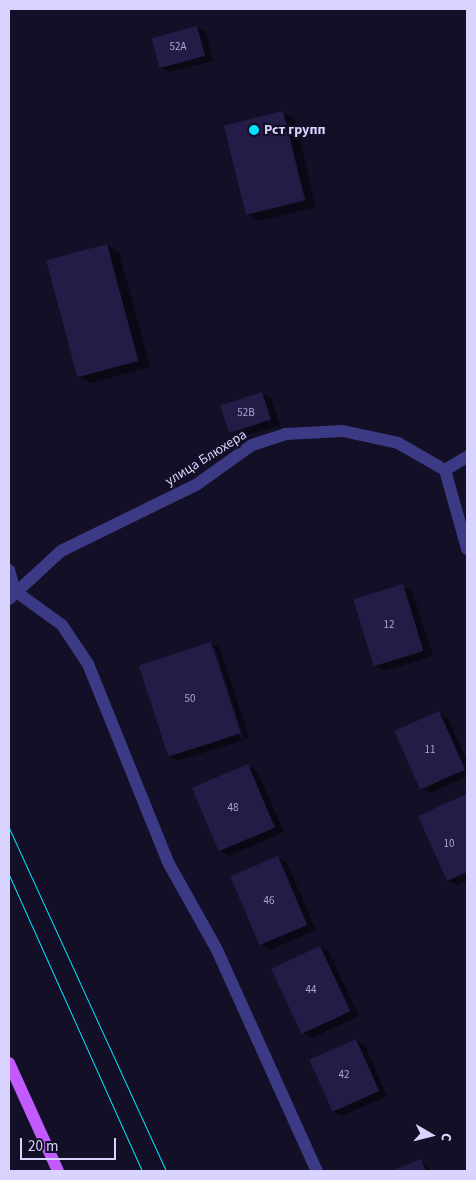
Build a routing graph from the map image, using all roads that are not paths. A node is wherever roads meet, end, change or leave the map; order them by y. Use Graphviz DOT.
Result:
graph roads {
  1 [pos="467,457"];
  2 [pos="445,470"];
  3 [pos="467,549"];
  4 [pos="9,570"];
  5 [pos="12,595"];
  6 [pos="9,1063"];
  7 [pos="58,1171"];
  8 [pos="317,1171"];
  1 -- 2 [label="street"];
  2 -- 3 [label="street"];
  2 -- 5 [label="street, улица Блюхера"];
  4 -- 5 [label="street"];
  5 -- 8 [label="street"];
  6 -- 7 [label="main road"];
}
